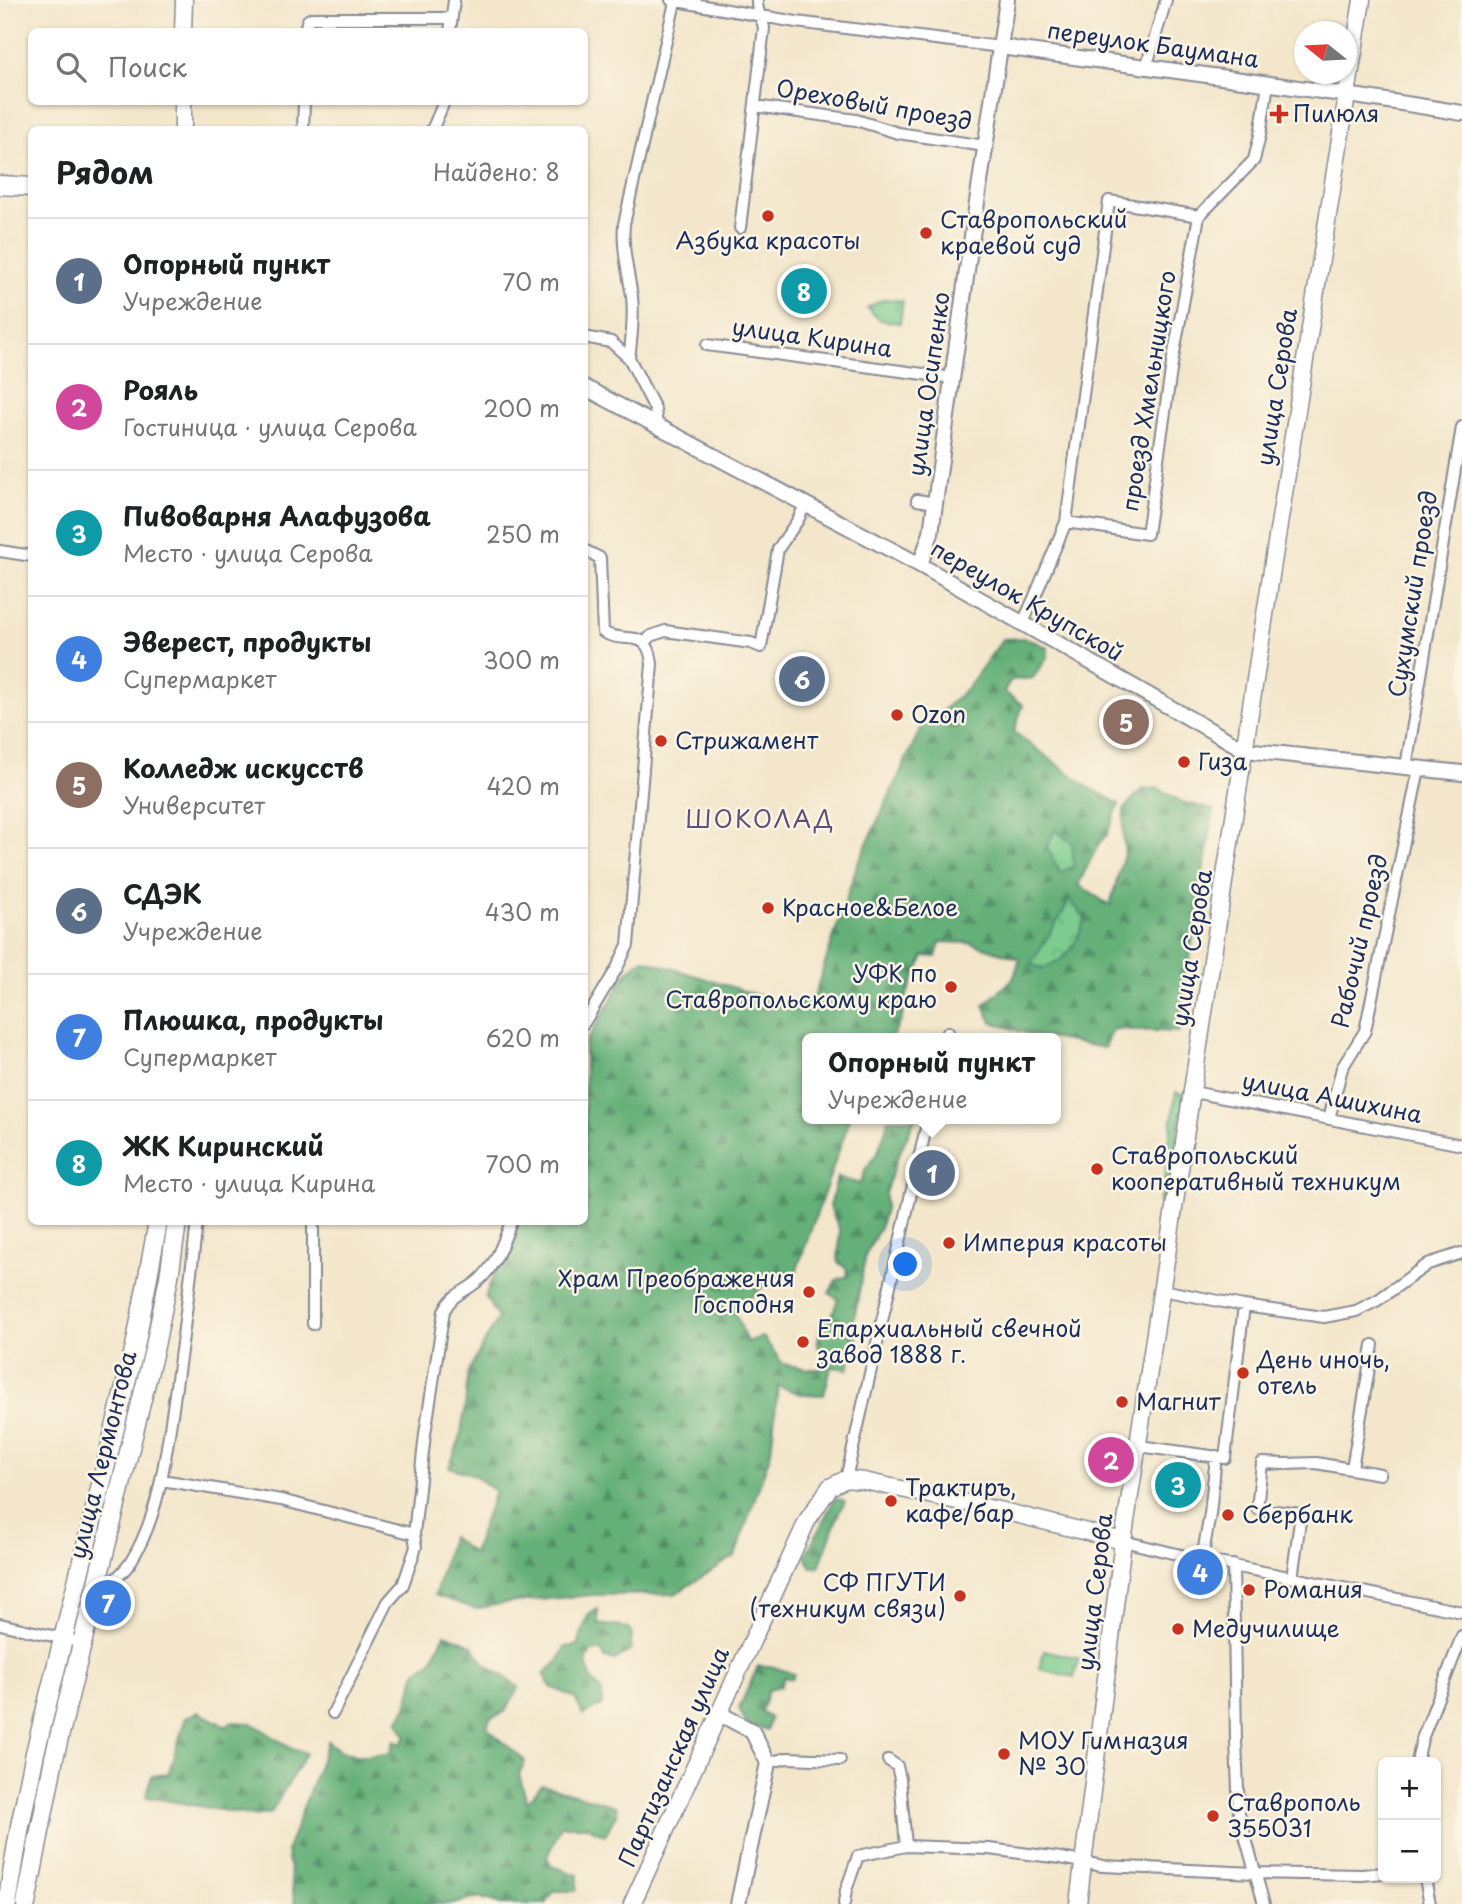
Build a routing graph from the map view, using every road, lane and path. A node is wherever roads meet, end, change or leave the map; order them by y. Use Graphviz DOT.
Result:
graph roads {
  1 [pos="184,0"];
  2 [pos="454,0"];
  3 [pos="757,0"];
  4 [pos="1007,0"];
  5 [pos="1166,0"];
  6 [pos="1362,0"];
  7 [pos="673,1"];
  8 [pos="761,17"];
  9 [pos="451,18"];
  10 [pos="183,28"];
  11 [pos="305,28"];
  12 [pos="450,28"];
  13 [pos="1001,47"];
  14 [pos="1146,68"];
  15 [pos="1268,84"];
  16 [pos="1348,94"];
  17 [pos="183,105"];
  18 [pos="304,105"];
  19 [pos="443,105"];
  20 [pos="755,106"];
  21 [pos="1462,113"];
  22 [pos="183,126"];
  23 [pos="303,126"];
  24 [pos="434,126"];
  25 [pos="985,146"];
  26 [pos="0,185"];
  27 [pos="28,187"];
  28 [pos="1199,216"];
  29 [pos="740,228"];
  30 [pos="588,338"];
  31 [pos="707,345"];
  32 [pos="629,358"];
  33 [pos="953,378"];
  34 [pos="589,390"];
  35 [pos="657,427"];
  36 [pos="1462,427"];
  37 [pos="917,500"];
  38 [pos="936,503"];
  39 [pos="806,505"];
  40 [pos="1066,522"];
  41 [pos="0,551"];
  42 [pos="588,552"];
  43 [pos="28,555"];
  44 [pos="920,565"];
  45 [pos="1022,625"];
  46 [pos="645,643"];
  47 [pos="1245,750"];
  48 [pos="1413,768"];
  49 [pos="1462,773"];
  50 [pos="588,1016"];
  51 [pos="1193,1092"];
  52 [pos="1328,1119"];
  53 [pos="927,1124"];
  54 [pos="1462,1145"];
  55 [pos="157,1225"];
  56 [pos="176,1225"];
  57 [pos="197,1225"];
  58 [pos="313,1225"];
  59 [pos="510,1225"];
  60 [pos="1462,1253"];
  61 [pos="1162,1290"];
  62 [pos="1244,1306"];
  63 [pos="313,1324"];
  64 [pos="1373,1345"];
  65 [pos="1139,1446"];
  66 [pos="1216,1456"];
  67 [pos="1352,1468"];
  68 [pos="1380,1474"];
  69 [pos="846,1479"];
  70 [pos="162,1480"];
  71 [pos="414,1534"];
  72 [pos="1123,1541"];
  73 [pos="1202,1559"];
  74 [pos="1233,1565"];
  75 [pos="1292,1578"];
  76 [pos="94,1598"];
  77 [pos="1462,1612"];
  78 [pos="0,1624"];
  79 [pos="1462,1636"];
  80 [pos="64,1639"];
  81 [pos="83,1643"];
  82 [pos="333,1713"];
  83 [pos="720,1714"];
  84 [pos="1418,1757"];
  85 [pos="840,1760"];
  86 [pos="888,1760"];
  87 [pos="768,1763"];
  88 [pos="906,1846"];
  89 [pos="1084,1863"];
  90 [pos="1255,1873"];
  91 [pos="1378,1873"];
  92 [pos="1426,1883"];
  93 [pos="7,1904"];
  94 [pos="26,1904"];
  95 [pos="632,1904"];
  96 [pos="738,1904"];
  97 [pos="844,1904"];
  98 [pos="1078,1904"];
  99 [pos="1264,1904"];
  100 [pos="1430,1904"];
  1 -- 10 [label="main road"];
  2 -- 9 [label="street"];
  3 -- 8 [label="street"];
  4 -- 13 [label="street, улица Осипенко"];
  5 -- 14 [label="street"];
  6 -- 16 [label="main road, улица Серова"];
  7 -- 8 [label="street, переулок Баумана"];
  7 -- 32 [label="street"];
  8 -- 13 [label="street, переулок Баумана"];
  8 -- 20 [label="street"];
  9 -- 11 [label="street"];
  9 -- 12 [label="street"];
  13 -- 14 [label="street, переулок Баумана"];
  13 -- 25 [label="street, улица Осипенко"];
  14 -- 15 [label="street, переулок Баумана"];
  15 -- 16 [label="street, переулок Баумана"];
  15 -- 28 [label="street"];
  16 -- 21 [label="street, переулок Баумана"];
  16 -- 47 [label="main road, улица Серова"];
  17 -- 22 [label="main road"];
  18 -- 23 [label="street"];
  19 -- 24 [label="street"];
  20 -- 25 [label="street, Ореховый проезд"];
  20 -- 29 [label="street"];
  25 -- 33 [label="street, улица Осипенко"];
  26 -- 27 [label="main road"];
  28 -- 40 [label="street, проезд Хмельницкого"];
  28 -- 40 [label="street"];
  30 -- 32 [label="street"];
  31 -- 33 [label="street, улица Кирина"];
  32 -- 35 [label="street"];
  33 -- 38 [label="street, улица Осипенко"];
  34 -- 35 [label="street, переулок Крупской"];
  35 -- 39 [label="street, переулок Крупской"];
  36 -- 48 [label="street, Сухумский проезд"];
  37 -- 38 [label="street"];
  38 -- 44 [label="street, улица Осипенко"];
  39 -- 44 [label="street, переулок Крупской"];
  39 -- 46 [label="street"];
  40 -- 45 [label="street"];
  41 -- 43 [label="street"];
  42 -- 46 [label="street"];
  44 -- 45 [label="street, переулок Крупской"];
  45 -- 47 [label="street, переулок Крупской"];
  46 -- 50 [label="street"];
  47 -- 48 [label="street, переулок Крупской"];
  47 -- 51 [label="main road, улица Серова"];
  48 -- 49 [label="street, переулок Крупской"];
  48 -- 52 [label="street, Рабочий проезд"];
  51 -- 52 [label="street, улица Ашихина"];
  51 -- 61 [label="main road, улица Серова"];
  52 -- 54 [label="street, улица Ашихина"];
  53 -- 69 [label="street"];
  55 -- 80 [label="main road, улица Лермонтова"];
  56 -- 76 [label="main road, улица Лермонтова"];
  57 -- 70 [label="street"];
  58 -- 63 [label="street"];
  59 -- 71 [label="street"];
  60 -- 62 [label="street"];
  61 -- 62 [label="street"];
  61 -- 65 [label="main road, улица Серова"];
  62 -- 66 [label="street"];
  64 -- 67 [label="street"];
  65 -- 66 [label="street"];
  65 -- 72 [label="main road, улица Серова"];
  66 -- 73 [label="street"];
  67 -- 68 [label="street"];
  67 -- 75 [label="street"];
  69 -- 72 [label="main road"];
  69 -- 83 [label="main road, Партизанская улица"];
  70 -- 71 [label="street"];
  70 -- 76 [label="street"];
  71 -- 82 [label="street"];
  72 -- 73 [label="street"];
  72 -- 89 [label="main road, улица Серова"];
  73 -- 74 [label="street"];
  74 -- 75 [label="street"];
  74 -- 90 [label="street"];
  75 -- 77 [label="street"];
  76 -- 81 [label="main road, улица Лермонтова"];
  78 -- 80 [label="street"];
  79 -- 84 [label="street"];
  80 -- 81 [label="street"];
  80 -- 93 [label="main road, улица Лермонтова"];
  81 -- 94 [label="main road, улица Лермонтова"];
  83 -- 87 [label="street"];
  83 -- 95 [label="main road, Партизанская улица"];
  85 -- 87 [label="street"];
  86 -- 88 [label="street"];
  87 -- 96 [label="street"];
  88 -- 89 [label="street"];
  88 -- 97 [label="street"];
  89 -- 90 [label="street"];
  89 -- 98 [label="main road, улица Серова"];
  90 -- 91 [label="street"];
  90 -- 99 [label="street"];
  92 -- 100 [label="street"];
}
